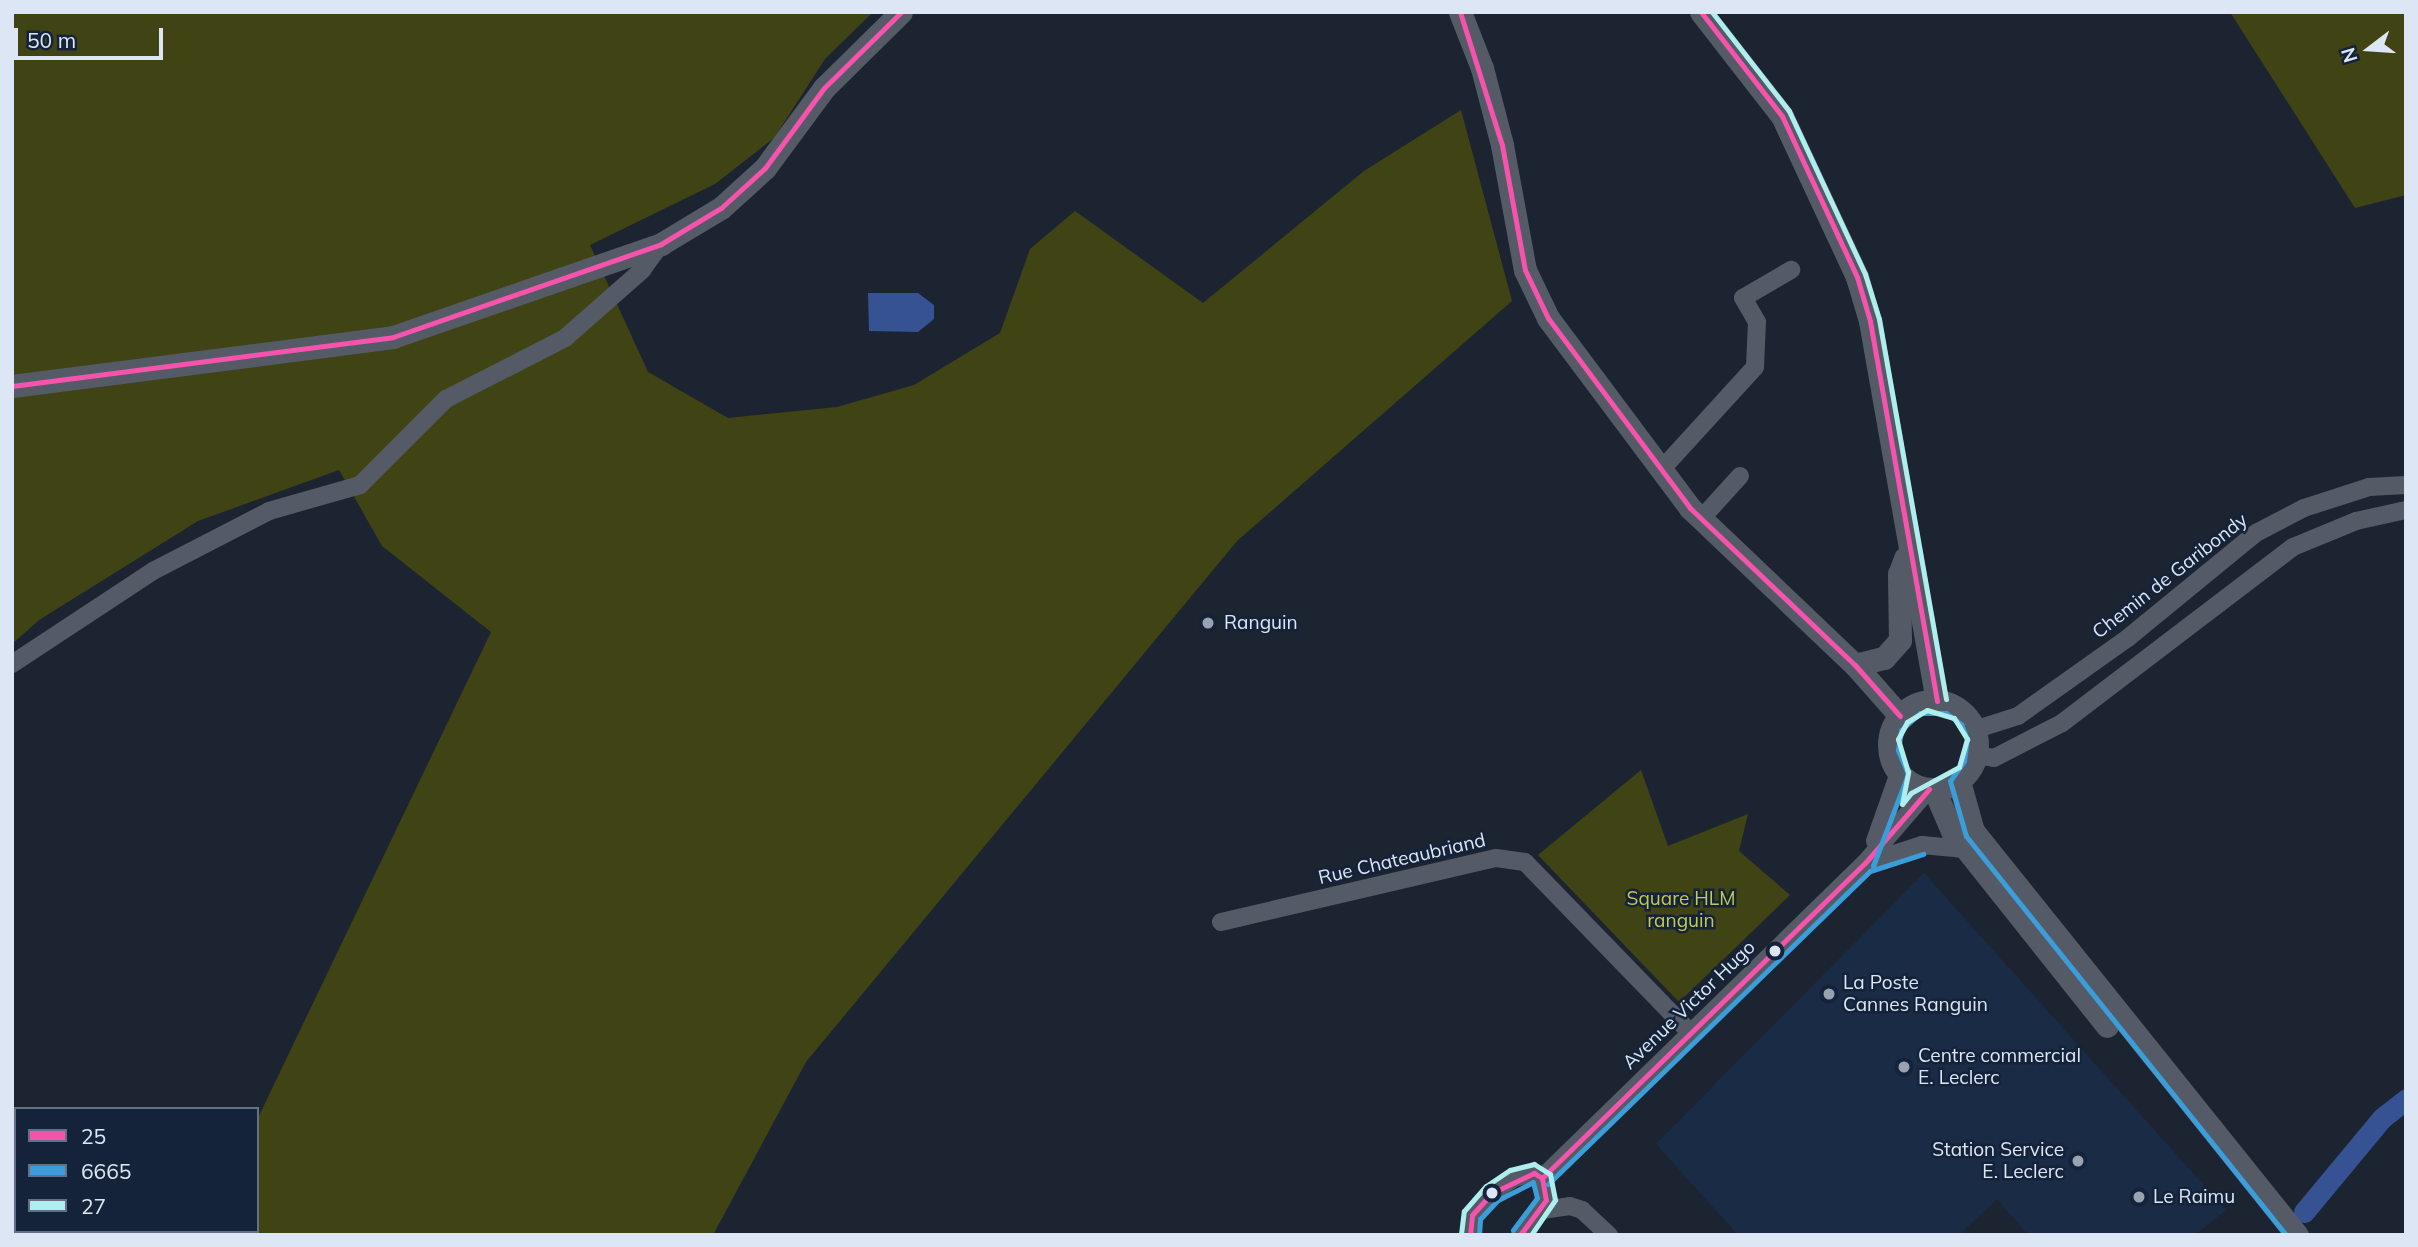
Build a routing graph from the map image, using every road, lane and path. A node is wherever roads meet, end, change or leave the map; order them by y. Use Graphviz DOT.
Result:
graph roads {
  1 [pos="901,12"];
  2 [pos="1460,12"];
  3 [pos="1701,12"];
  4 [pos="661,244"];
  5 [pos="1791,270"];
  6 [pos="12,386"];
  7 [pos="1661,470"];
  8 [pos="1740,476"];
  9 [pos="2406,485"];
  10 [pos="2406,510"];
  11 [pos="1700,519"];
  12 [pos="1907,552"];
  13 [pos="12,664"];
  14 [pos="1856,665"];
  15 [pos="1937,701"];
  16 [pos="1900,716"];
  17 [pos="1974,730"];
  18 [pos="1976,755"];
  19 [pos="1899,774"];
  20 [pos="1959,780"];
  21 [pos="1931,789"];
  22 [pos="1965,849"];
  23 [pos="1866,863"];
  24 [pos="1221,922"];
  25 [pos="1691,1033"];
  26 [pos="1542,1178"];
  27 [pos="1542,1210"];
  28 [pos="1470,1235"];
  29 [pos="1520,1235"];
  30 [pos="1609,1235"];
  31 [pos="2277,1235"];
  32 [pos="2297,1235"];
  1 -- 4 [label="street"];
  2 -- 7 [label="street"];
  3 -- 12 [label="street"];
  4 -- 6 [label="street"];
  4 -- 13 [label="street"];
  5 -- 7 [label="street"];
  7 -- 11 [label="street"];
  8 -- 11 [label="street"];
  9 -- 17 [label="street, Chemin de Garibondy"];
  10 -- 18 [label="street"];
  11 -- 14 [label="street"];
  12 -- 14 [label="street"];
  12 -- 15 [label="street"];
  14 -- 16 [label="street"];
  15 -- 16 [label="street"];
  15 -- 17 [label="street"];
  16 -- 19 [label="street"];
  17 -- 18 [label="street"];
  18 -- 20 [label="street"];
  19 -- 21 [label="street"];
  19 -- 23 [label="street"];
  20 -- 21 [label="street"];
  20 -- 32 [label="street"];
  21 -- 22 [label="street"];
  21 -- 23 [label="street, Avenue Victor Hugo"];
  22 -- 23 [label="street"];
  22 -- 31 [label="street"];
  23 -- 25 [label="street, Avenue Victor Hugo"];
  24 -- 25 [label="street, Rue Chateaubriand"];
  25 -- 26 [label="street, Avenue Victor Hugo"];
  26 -- 27 [label="street"];
  26 -- 28 [label="street"];
  27 -- 29 [label="street"];
  27 -- 30 [label="street"];
}
